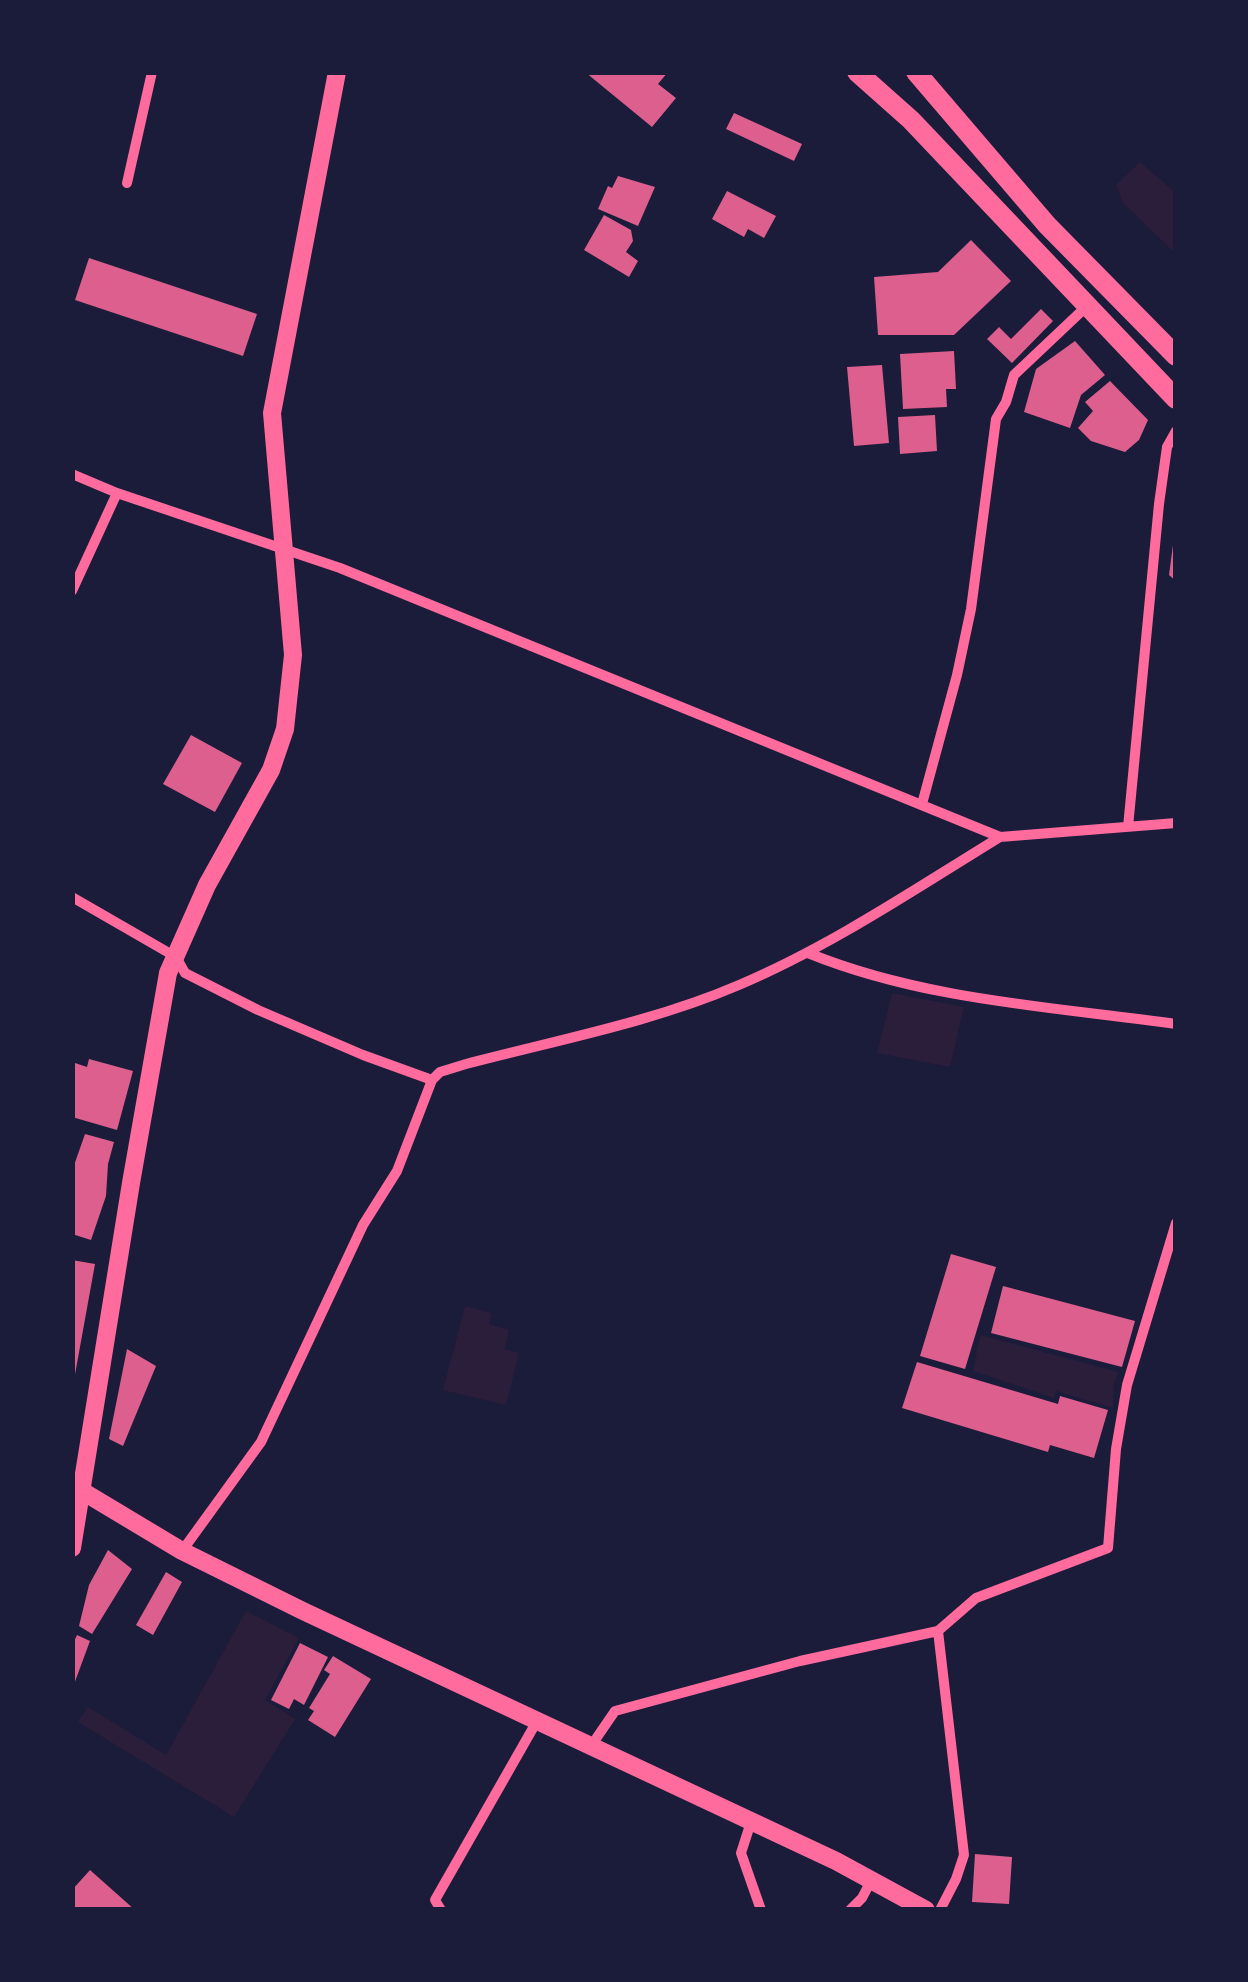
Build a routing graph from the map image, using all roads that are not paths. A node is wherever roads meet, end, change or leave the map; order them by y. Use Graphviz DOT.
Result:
graph roads {
  1 [pos="152,72"];
  2 [pos="338,72"];
  3 [pos="916,72"];
  4 [pos="858,73"];
  5 [pos="127,183"];
  6 [pos="1086,306"];
  7 [pos="1176,356"];
  8 [pos="1176,399"];
  9 [pos="1176,431"];
  10 [pos="72,474"];
  11 [pos="117,493"];
  12 [pos="282,550"];
  13 [pos="72,592"];
  14 [pos="922,804"];
  15 [pos="1176,823"];
  16 [pos="1128,827"];
  17 [pos="1000,837"];
  18 [pos="72,897"];
  19 [pos="808,953"];
  20 [pos="176,958"];
  21 [pos="1176,1024"];
  22 [pos="432,1080"];
  23 [pos="1176,1223"];
  24 [pos="78,1489"];
  25 [pos="72,1548"];
  26 [pos="182,1551"];
  27 [pos="938,1631"];
  28 [pos="538,1721"];
  29 [pos="591,1746"];
  30 [pos="751,1822"];
  31 [pos="872,1879"];
  32 [pos="441,1910"];
  33 [pos="761,1910"];
  34 [pos="850,1910"];
  35 [pos="926,1910"];
  36 [pos="940,1910"];
  1 -- 5 [label="street"];
  2 -- 12 [label="street"];
  3 -- 7 [label="main road"];
  4 -- 6 [label="main road"];
  6 -- 8 [label="main road"];
  6 -- 14 [label="street"];
  9 -- 16 [label="street"];
  10 -- 11 [label="street"];
  11 -- 12 [label="street"];
  11 -- 13 [label="street"];
  12 -- 14 [label="street"];
  12 -- 20 [label="street"];
  14 -- 17 [label="street"];
  15 -- 16 [label="street"];
  16 -- 17 [label="street"];
  17 -- 19 [label="street"];
  18 -- 20 [label="street"];
  19 -- 21 [label="street"];
  19 -- 22 [label="street"];
  20 -- 22 [label="street"];
  20 -- 24 [label="street"];
  22 -- 26 [label="street"];
  23 -- 27 [label="street"];
  24 -- 25 [label="street"];
  24 -- 26 [label="street"];
  26 -- 28 [label="street"];
  27 -- 29 [label="street"];
  27 -- 36 [label="street"];
  28 -- 29 [label="street"];
  28 -- 32 [label="street"];
  29 -- 30 [label="street"];
  30 -- 31 [label="street"];
  30 -- 33 [label="street"];
  31 -- 34 [label="street"];
  31 -- 35 [label="street"];
}
